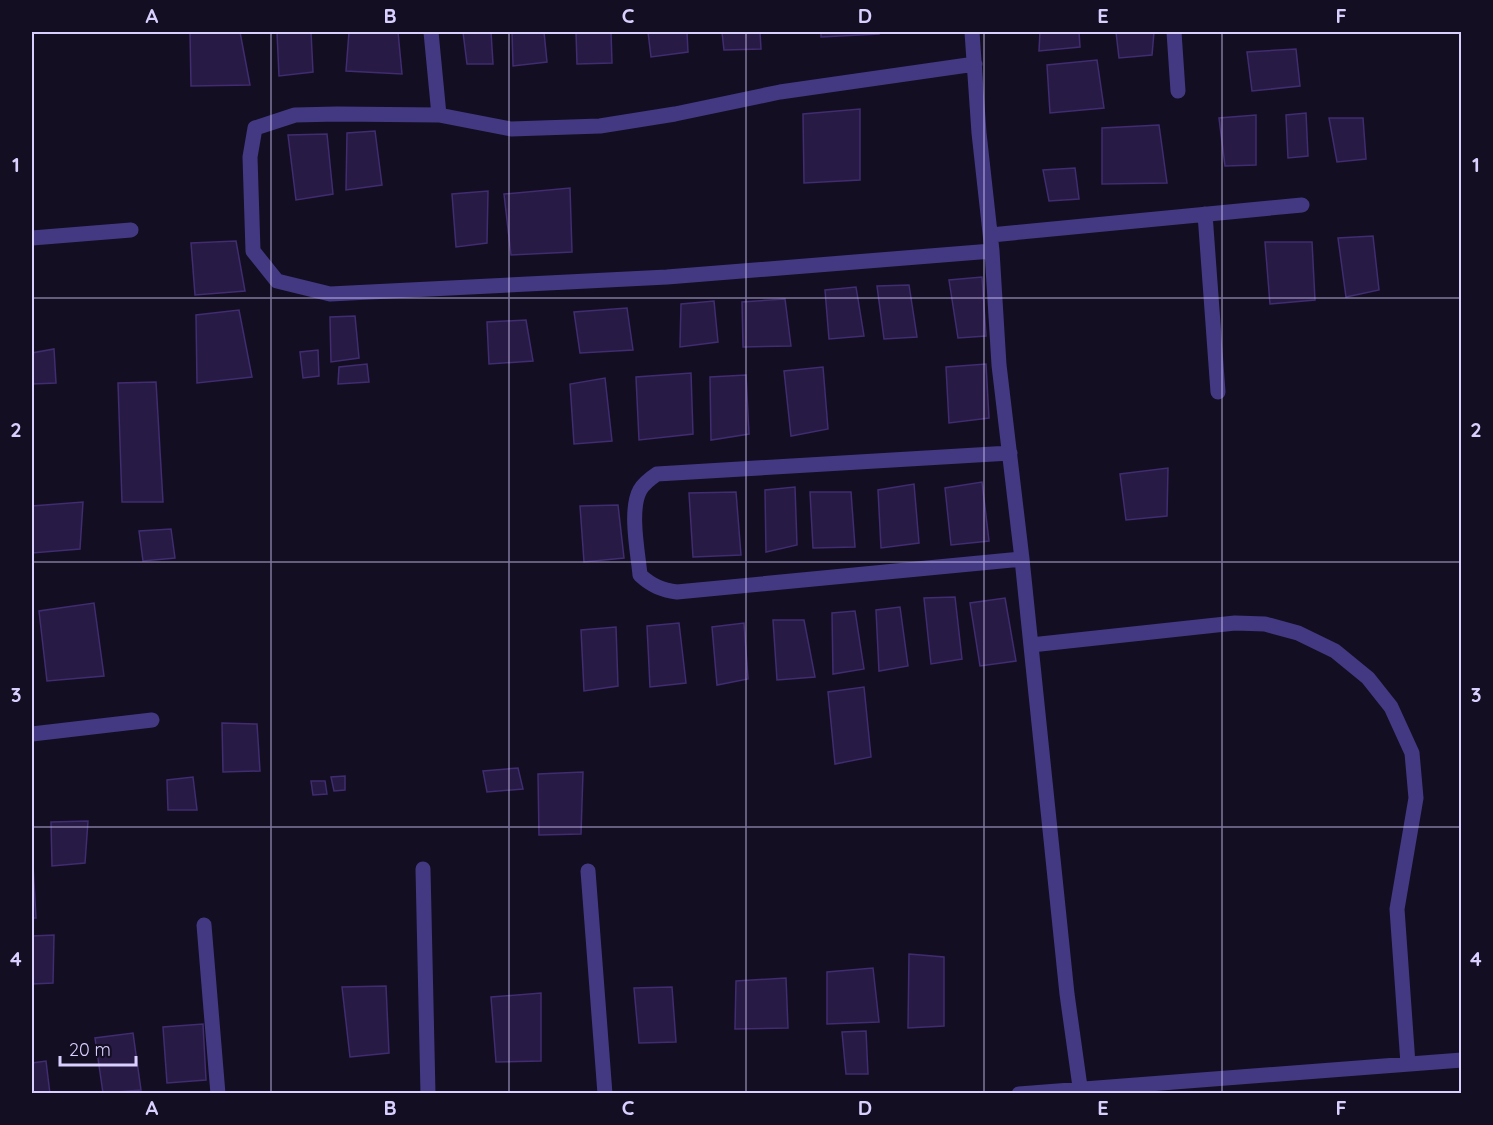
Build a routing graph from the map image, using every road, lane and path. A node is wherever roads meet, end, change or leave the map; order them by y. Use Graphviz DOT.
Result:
graph roads {
  1 [pos="431,32"];
  2 [pos="972,32"];
  3 [pos="1174,32"];
  4 [pos="975,64"];
  5 [pos="1178,91"];
  6 [pos="439,114"];
  7 [pos="1302,205"];
  8 [pos="1205,214"];
  9 [pos="131,230"];
  10 [pos="32,238"];
  11 [pos="991,243"];
  12 [pos="1218,392"];
  13 [pos="1010,453"];
  14 [pos="1022,559"];
  15 [pos="1031,645"];
  16 [pos="152,720"];
  17 [pos="32,734"];
  18 [pos="423,868"];
  19 [pos="588,871"];
  20 [pos="204,925"];
  21 [pos="1461,1060"];
  22 [pos="1408,1064"];
  23 [pos="1081,1091"];
  24 [pos="218,1094"];
  25 [pos="428,1094"];
  26 [pos="605,1094"];
  27 [pos="1019,1094"];
  1 -- 6 [label="street"];
  2 -- 4 [label="street"];
  3 -- 5 [label="street"];
  4 -- 6 [label="street"];
  4 -- 11 [label="street"];
  6 -- 11 [label="street"];
  7 -- 8 [label="street"];
  8 -- 11 [label="street"];
  8 -- 12 [label="street"];
  9 -- 10 [label="street"];
  11 -- 13 [label="street"];
  13 -- 14 [label="street"];
  13 -- 14 [label="street"];
  14 -- 15 [label="street"];
  15 -- 22 [label="street"];
  15 -- 23 [label="street"];
  16 -- 17 [label="street"];
  18 -- 25 [label="street"];
  19 -- 26 [label="street"];
  20 -- 24 [label="street"];
  21 -- 22 [label="street"];
  22 -- 23 [label="street"];
  23 -- 27 [label="street"];
}
